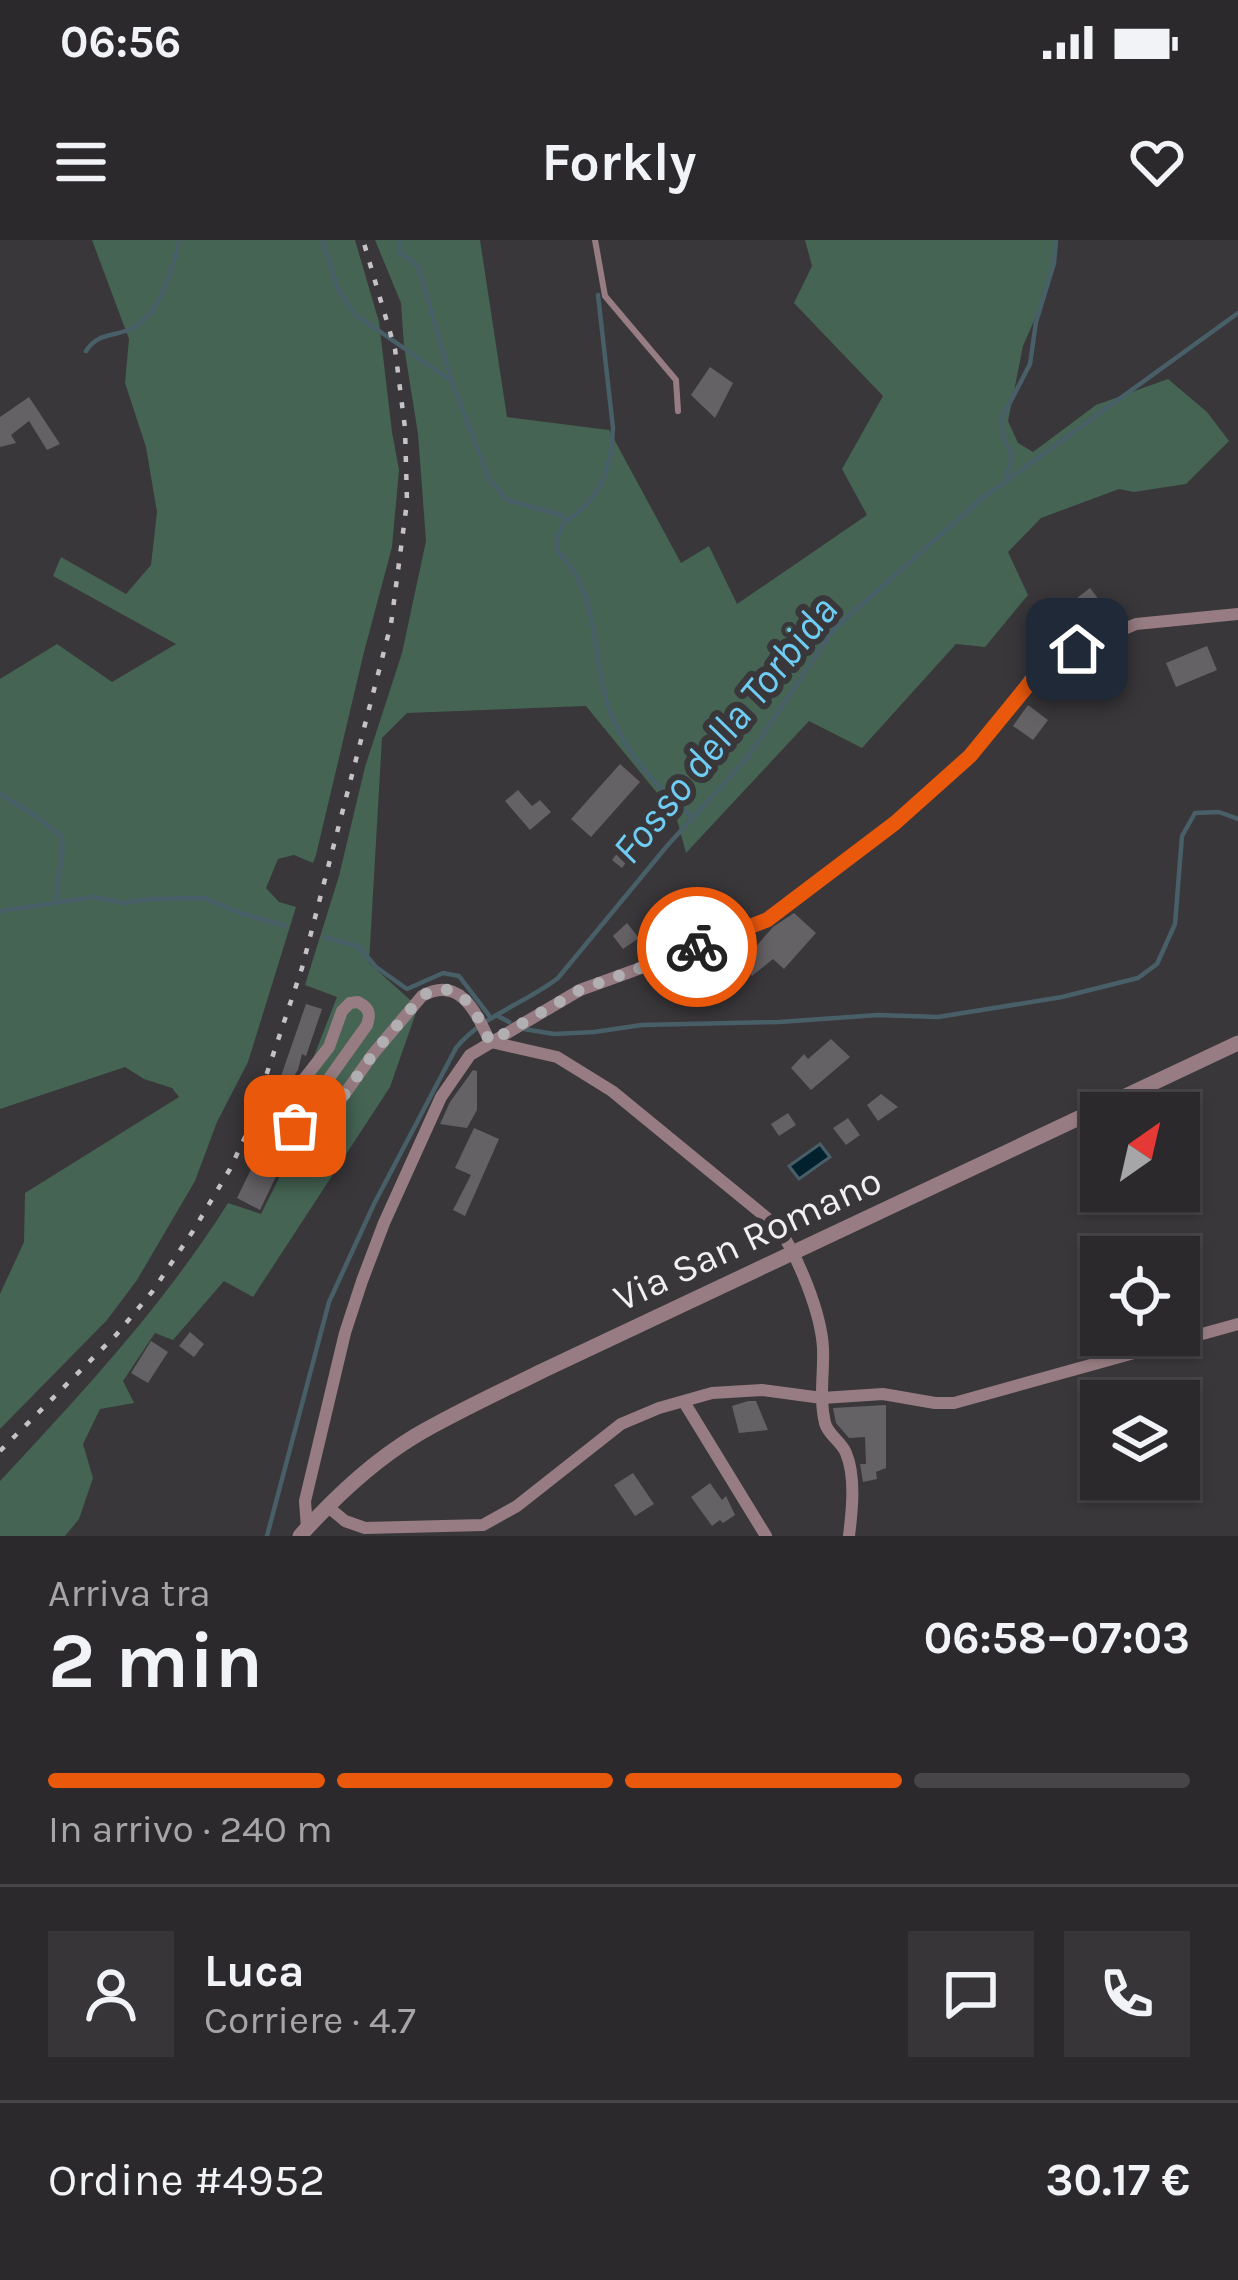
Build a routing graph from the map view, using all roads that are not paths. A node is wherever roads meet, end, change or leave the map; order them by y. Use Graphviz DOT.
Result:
graph roads {
  1 [pos="595,240"];
  2 [pos="678,411"];
  3 [pos="1238,614"];
  4 [pos="490,1042"];
  5 [pos="1238,1043"];
  6 [pos="283,1120"];
  7 [pos="794,1252"];
  8 [pos="1238,1324"];
  9 [pos="822,1398"];
  10 [pos="684,1402"];
  11 [pos="327,1506"];
  12 [pos="303,1532"];
  13 [pos="766,1536"];
  14 [pos="849,1536"];
  1 -- 2 [label="lane"];
  3 -- 4 [label="street"];
  4 -- 6 [label="street"];
  4 -- 7 [label="street"];
  4 -- 12 [label="street"];
  5 -- 7 [label="street, Via San Romano"];
  7 -- 9 [label="street"];
  7 -- 11 [label="street, Via San Romano"];
  8 -- 9 [label="street"];
  9 -- 10 [label="street"];
  9 -- 14 [label="street"];
  10 -- 11 [label="street"];
  10 -- 13 [label="street"];
  11 -- 12 [label="street, Via San Romano"];
}
